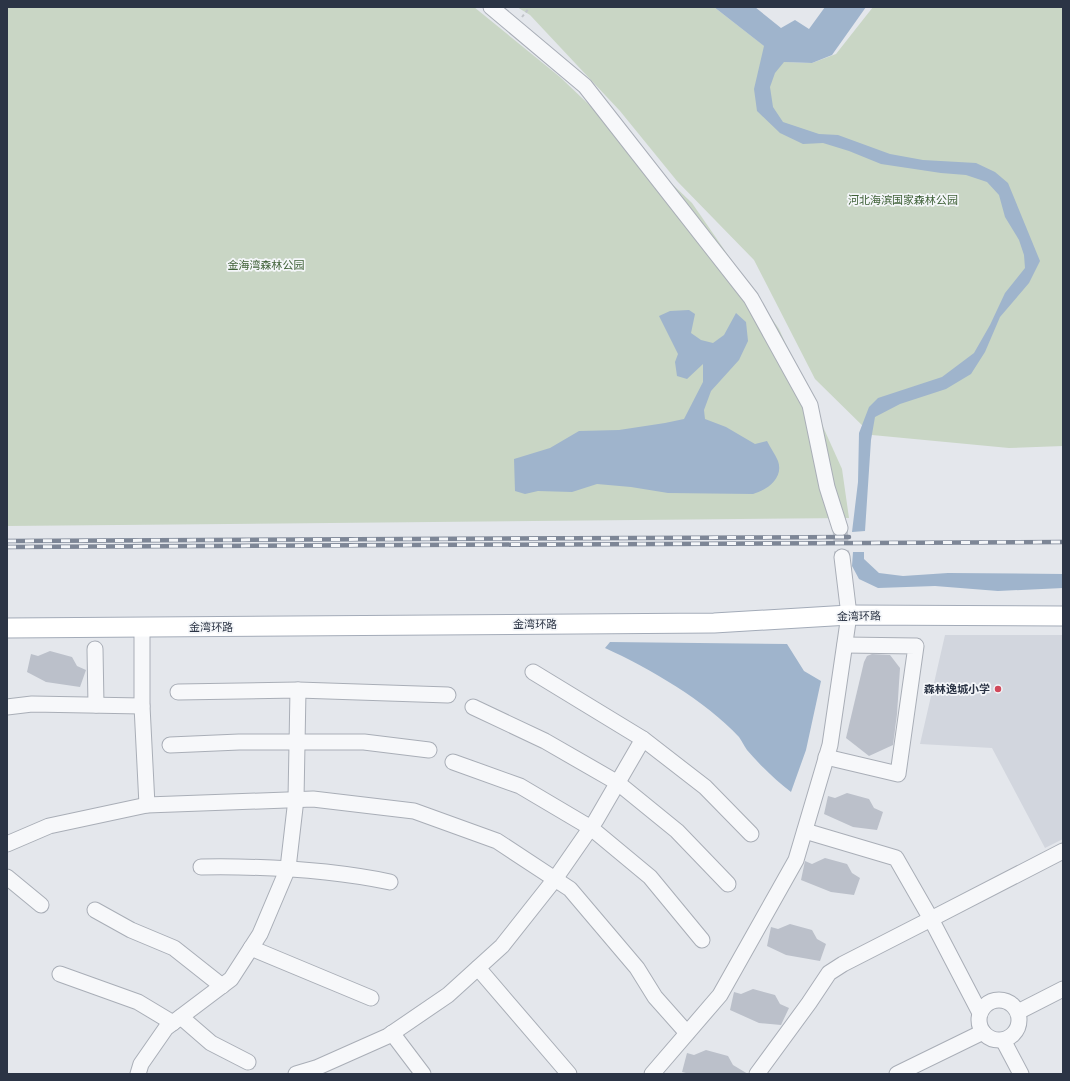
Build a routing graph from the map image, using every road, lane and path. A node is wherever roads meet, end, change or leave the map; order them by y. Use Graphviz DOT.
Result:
graph roads {
  1 [pos="491,7"];
  2 [pos="840,528"];
  3 [pos="842,557"];
  4 [pos="849,615"];
  5 [pos="1063,616"];
  6 [pos="142,627"];
  7 [pos="7,628"];
  8 [pos="844,645"];
  9 [pos="95,649"];
  10 [pos="532,672"];
  11 [pos="298,690"];
  12 [pos="178,692"];
  13 [pos="448,695"];
  14 [pos="96,705"];
  15 [pos="142,706"];
  16 [pos="7,707"];
  17 [pos="474,707"];
  18 [pos="643,739"];
  19 [pos="297,741"];
  20 [pos="170,745"];
  21 [pos="429,750"];
  22 [pos="826,757"];
  23 [pos="454,762"];
  24 [pos="618,783"];
  25 [pos="296,799"];
  26 [pos="148,805"];
  27 [pos="591,828"];
  28 [pos="805,831"];
  29 [pos="751,834"];
  30 [pos="7,844"];
  31 [pos="1063,851"];
  32 [pos="201,867"];
  33 [pos="288,868"];
  34 [pos="7,877"];
  35 [pos="555,879"];
  36 [pos="390,882"];
  37 [pos="728,884"];
  38 [pos="41,905"];
  39 [pos="95,910"];
  40 [pos="931,919"];
  41 [pos="702,940"];
  42 [pos="251,948"];
  43 [pos="478,968"];
  44 [pos="60,974"];
  45 [pos="222,986"];
  46 [pos="1063,989"];
  47 [pos="371,998"];
  48 [pos="1018,1012"];
  49 [pos="980,1013"];
  50 [pos="177,1020"];
  51 [pos="983,1032"];
  52 [pos="392,1033"];
  53 [pos="687,1033"];
  54 [pos="1003,1040"];
  55 [pos="248,1062"];
  56 [pos="138,1074"];
  57 [pos="296,1074"];
  58 [pos="423,1074"];
  59 [pos="569,1074"];
  60 [pos="652,1074"];
  61 [pos="757,1074"];
  62 [pos="897,1074"];
  63 [pos="1021,1074"];
  1 -- 2 [label="street"];
  3 -- 4 [label="street"];
  4 -- 5 [label="main road, 金湾环路"];
  4 -- 6 [label="main road, 金湾环路"];
  4 -- 8 [label="street"];
  6 -- 7 [label="main road, 金湾环路"];
  6 -- 15 [label="street"];
  8 -- 22 [label="street"];
  8 -- 22 [label="street"];
  9 -- 14 [label="street"];
  10 -- 18 [label="street"];
  11 -- 12 [label="street"];
  11 -- 13 [label="street"];
  11 -- 19 [label="street"];
  14 -- 15 [label="street"];
  14 -- 16 [label="street"];
  15 -- 26 [label="street"];
  17 -- 24 [label="street"];
  18 -- 24 [label="street"];
  18 -- 29 [label="street"];
  19 -- 20 [label="street"];
  19 -- 21 [label="street"];
  19 -- 25 [label="street"];
  22 -- 28 [label="street"];
  23 -- 27 [label="street"];
  24 -- 27 [label="street"];
  24 -- 37 [label="street"];
  25 -- 26 [label="street"];
  25 -- 33 [label="street"];
  25 -- 35 [label="street"];
  26 -- 30 [label="street"];
  27 -- 35 [label="street"];
  27 -- 41 [label="street"];
  28 -- 40 [label="street"];
  28 -- 53 [label="street"];
  31 -- 40 [label="street"];
  32 -- 33 [label="street"];
  33 -- 36 [label="street"];
  33 -- 42 [label="street"];
  34 -- 38 [label="street"];
  35 -- 43 [label="street"];
  35 -- 53 [label="street"];
  39 -- 45 [label="street"];
  40 -- 49 [label="street"];
  40 -- 61 [label="street"];
  42 -- 45 [label="street"];
  42 -- 47 [label="street"];
  43 -- 52 [label="street"];
  43 -- 59 [label="street"];
  44 -- 50 [label="street"];
  45 -- 50 [label="street"];
  46 -- 48 [label="street"];
  48 -- 49 [label="street"];
  48 -- 54 [label="street"];
  49 -- 51 [label="street"];
  50 -- 55 [label="street"];
  50 -- 56 [label="street"];
  51 -- 54 [label="street"];
  51 -- 62 [label="street"];
  52 -- 57 [label="street"];
  52 -- 58 [label="street"];
  53 -- 60 [label="street"];
  54 -- 63 [label="street"];
}
